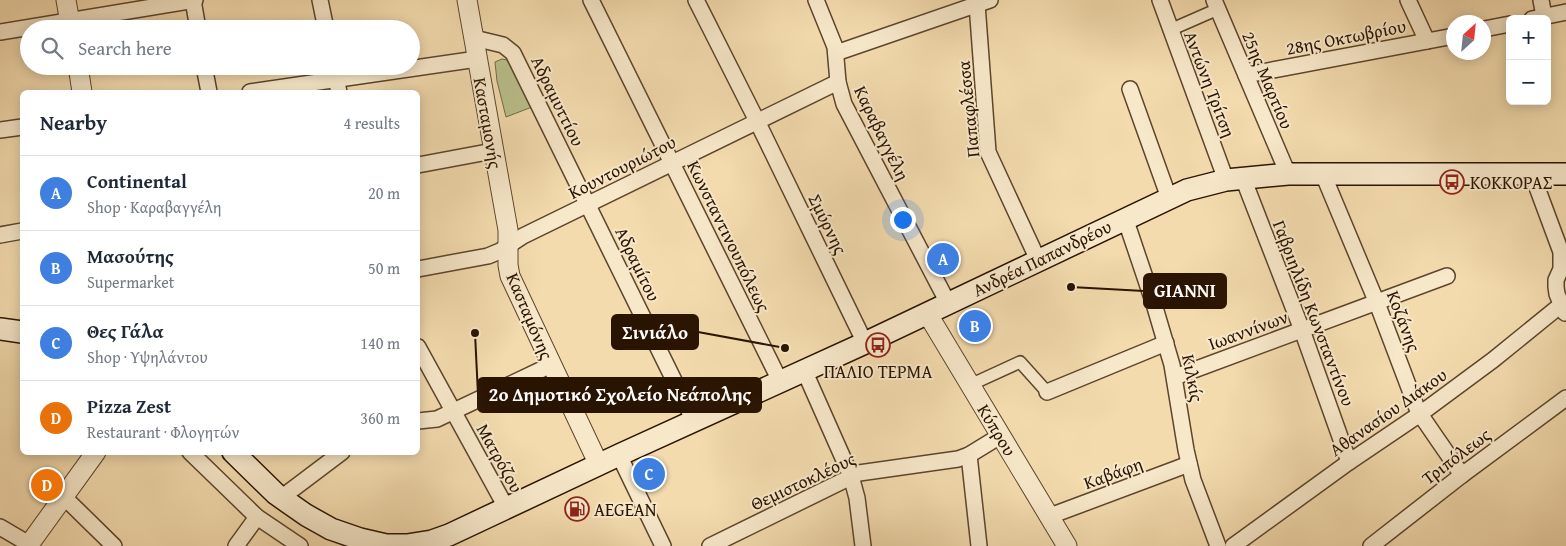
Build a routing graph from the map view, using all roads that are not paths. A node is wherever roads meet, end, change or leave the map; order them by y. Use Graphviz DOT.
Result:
graph roads {
  1 [pos="66,0"];
  2 [pos="194,0"];
  3 [pos="320,0"];
  4 [pos="468,0"];
  5 [pos="590,0"];
  6 [pos="696,0"];
  7 [pos="816,0"];
  8 [pos="1160,0"];
  9 [pos="1408,0"];
  10 [pos="1541,0"];
  11 [pos="984,2"];
  12 [pos="1216,5"];
  13 [pos="1566,12"];
  14 [pos="1538,15"];
  15 [pos="1549,15"];
  16 [pos="69,20"];
  17 [pos="95,20"];
  18 [pos="197,20"];
  19 [pos="324,20"];
  20 [pos="1506,25"];
  21 [pos="1491,28"];
  22 [pos="20,30"];
  23 [pos="1170,30"];
  24 [pos="0,32"];
  25 [pos="1446,37"];
  26 [pos="474,38"];
  27 [pos="1427,41"];
  28 [pos="836,53"];
  29 [pos="477,58"];
  30 [pos="420,66"];
  31 [pos="79,75"];
  32 [pos="206,75"];
  33 [pos="363,75"];
  34 [pos="1246,75"];
  35 [pos="336,79"];
  36 [pos="838,82"];
  37 [pos="1130,89"];
  38 [pos="82,90"];
  39 [pos="209,90"];
  40 [pos="263,90"];
  41 [pos="757,121"];
  42 [pos="20,127"];
  43 [pos="0,130"];
  44 [pos="493,151"];
  45 [pos="672,163"];
  46 [pos="420,165"];
  47 [pos="1288,174"];
  48 [pos="1324,174"];
  49 [pos="1532,174"];
  50 [pos="1566,174"];
  51 [pos="1235,179"];
  52 [pos="1169,198"];
  53 [pos="588,205"];
  54 [pos="1126,218"];
  55 [pos="20,231"];
  56 [pos="0,235"];
  57 [pos="509,246"];
  58 [pos="1038,260"];
  59 [pos="420,269"];
  60 [pos="1447,276"];
  61 [pos="1377,303"];
  62 [pos="948,304"];
  63 [pos="1564,309"];
  64 [pos="927,313"];
  65 [pos="0,329"];
  66 [pos="1302,330"];
  67 [pos="20,332"];
  68 [pos="864,343"];
  69 [pos="1166,343"];
  70 [pos="420,351"];
  71 [pos="551,365"];
  72 [pos="804,370"];
  73 [pos="1174,377"];
  74 [pos="780,381"];
  75 [pos="970,385"];
  76 [pos="1047,392"];
  77 [pos="1566,398"];
  78 [pos="453,412"];
  79 [pos="1420,414"];
  80 [pos="420,421"];
  81 [pos="694,421"];
  82 [pos="1000,436"];
  83 [pos="94,455"];
  84 [pos="193,455"];
  85 [pos="236,455"];
  86 [pos="338,455"];
  87 [pos="619,455"];
  88 [pos="969,455"];
  89 [pos="1349,462"];
  90 [pos="1189,464"];
  91 [pos="599,465"];
  92 [pos="1462,475"];
  93 [pos="851,476"];
  94 [pos="63,496"];
  95 [pos="281,498"];
  96 [pos="507,509"];
  97 [pos="1050,516"];
  98 [pos="257,517"];
  99 [pos="0,527"];
  100 [pos="451,541"];
  101 [pos="29,545"];
  102 [pos="114,546"];
  103 [pos="236,546"];
  104 [pos="300,546"];
  105 [pos="663,546"];
  106 [pos="710,546"];
  107 [pos="863,546"];
  108 [pos="979,546"];
  109 [pos="1067,546"];
  110 [pos="1218,546"];
  111 [pos="1233,546"];
  112 [pos="1370,546"];
  1 -- 16 [label="street"];
  2 -- 17 [label="street"];
  2 -- 18 [label="street"];
  3 -- 19 [label="street"];
  4 -- 26 [label="street, Κασταμονής"];
  5 -- 45 [label="street, Κωνσταντινουπόλεως"];
  6 -- 41 [label="street, Σμύρνης"];
  7 -- 28 [label="street, Καραβαγγέλη"];
  8 -- 23 [label="street, Αντώνη Τρίτση"];
  9 -- 27 [label="street"];
  10 -- 14 [label="street"];
  11 -- 28 [label="street"];
  11 -- 58 [label="street, Παπαφλέσσα"];
  12 -- 23 [label="street"];
  12 -- 34 [label="street, 25ης Μαρτίου"];
  13 -- 15 [label="street"];
  20 -- 21 [label="street"];
  22 -- 24 [label="street"];
  23 -- 51 [label="street, Αντώνη Τρίτση"];
  25 -- 27 [label="street, 28ης Οκτωβρίου"];
  26 -- 29 [label="street, Κασταμονής"];
  26 -- 53 [label="street, Αδραμυττίου"];
  27 -- 34 [label="street, 28ης Οκτωβρίου"];
  28 -- 36 [label="street, Καραβαγγέλη"];
  29 -- 30 [label="street"];
  29 -- 44 [label="street, Κασταμονής"];
  31 -- 38 [label="street"];
  32 -- 39 [label="street"];
  33 -- 35 [label="street"];
  34 -- 47 [label="street, 25ης Μαρτίου"];
  35 -- 40 [label="street"];
  36 -- 41 [label="street, Κουντουριώτου"];
  36 -- 62 [label="street, Καραβαγγέλη"];
  37 -- 52 [label="street"];
  41 -- 45 [label="street, Κουντουριώτου"];
  41 -- 68 [label="street, Σμύρνης"];
  42 -- 43 [label="street"];
  44 -- 46 [label="street"];
  44 -- 57 [label="street, Κασταμονής"];
  45 -- 53 [label="street, Κουντουριώτου"];
  45 -- 74 [label="street, Κωνσταντινουπόλεως"];
  47 -- 48 [label="main road, Ανδρέα Παπανδρέου"];
  47 -- 51 [label="main road, Ανδρέα Παπανδρέου"];
  48 -- 49 [label="main road, Ανδρέα Παπανδρέου"];
  48 -- 61 [label="street, Κοζάνης"];
  49 -- 50 [label="main road, Ανδρέα Παπανδρέου"];
  49 -- 63 [label="street"];
  51 -- 52 [label="main road, Ανδρέα Παπανδρέου"];
  51 -- 66 [label="street, Γαβριηλίδη Κωνσταντίνου"];
  52 -- 54 [label="main road, Ανδρέα Παπανδρέου"];
  53 -- 57 [label="street, Κουντουριώτου"];
  53 -- 81 [label="street, Αδραμίτου"];
  54 -- 58 [label="main road, Ανδρέα Παπανδρέου"];
  54 -- 69 [label="street, Κιλκίς"];
  55 -- 56 [label="street"];
  57 -- 59 [label="street, Κουντουριώτου"];
  57 -- 71 [label="street, Κασταμόνης"];
  58 -- 62 [label="main road, Ανδρέα Παπανδρέου"];
  60 -- 61 [label="street, Ιωαννίνων"];
  61 -- 66 [label="street, Ιωαννίνων"];
  61 -- 79 [label="street, Κοζάνης"];
  62 -- 64 [label="main road, Ανδρέα Παπανδρέου"];
  63 -- 79 [label="street, Αθανασίου Διάκου"];
  64 -- 68 [label="main road, Ανδρέα Παπανδρέου"];
  64 -- 75 [label="street, Κύπρου"];
  65 -- 67 [label="main road"];
  66 -- 73 [label="street, Ιωαννίνων"];
  66 -- 89 [label="street, Γαβριηλίδη Κωνσταντίνου"];
  68 -- 72 [label="main road, Ανδρέα Παπανδρέου"];
  69 -- 73 [label="street, Κιλκίς"];
  69 -- 76 [label="street"];
  70 -- 78 [label="street, Ματρόζου"];
  71 -- 78 [label="street"];
  71 -- 91 [label="street, Κασταμόνης"];
  72 -- 74 [label="main road, Ανδρέα Παπανδρέου"];
  72 -- 93 [label="street"];
  73 -- 90 [label="street, Κιλκίς"];
  74 -- 81 [label="main road, Ανδρέα Παπανδρέου"];
  75 -- 76 [label="street"];
  75 -- 82 [label="street, Κύπρου"];
  77 -- 92 [label="street, Τριπόλεως"];
  78 -- 80 [label="street"];
  78 -- 96 [label="street, Ματρόζου"];
  79 -- 89 [label="street, Αθανασίου Διάκου"];
  79 -- 92 [label="street, Κοζάνης"];
  81 -- 87 [label="main road, Ανδρέα Παπανδρέου"];
  82 -- 88 [label="street, Θεμιστοκλέους"];
  82 -- 97 [label="street, Κύπρου"];
  83 -- 94 [label="street"];
  84 -- 98 [label="street"];
  85 -- 95 [label="main road, Ανδρέα Παπανδρέου"];
  86 -- 95 [label="street"];
  87 -- 91 [label="main road, Ανδρέα Παπανδρέου"];
  87 -- 105 [label="street"];
  88 -- 93 [label="street, Θεμιστοκλέους"];
  88 -- 108 [label="street"];
  89 -- 111 [label="street, Αθανασίου Διάκου"];
  90 -- 97 [label="street, Καβάφη"];
  90 -- 110 [label="street, Κιλκίς"];
  91 -- 96 [label="main road, Ανδρέα Παπανδρέου"];
  92 -- 112 [label="street, Τριπόλεως"];
  93 -- 106 [label="street, Θεμιστοκλέους"];
  93 -- 107 [label="street"];
  94 -- 101 [label="street"];
  94 -- 102 [label="street"];
  95 -- 100 [label="main road, Ανδρέα Παπανδρέου"];
  96 -- 100 [label="main road, Ανδρέα Παπανδρέου"];
  97 -- 109 [label="street, Κύπρου"];
  98 -- 103 [label="street"];
  98 -- 104 [label="street"];
  99 -- 101 [label="street"];
}
